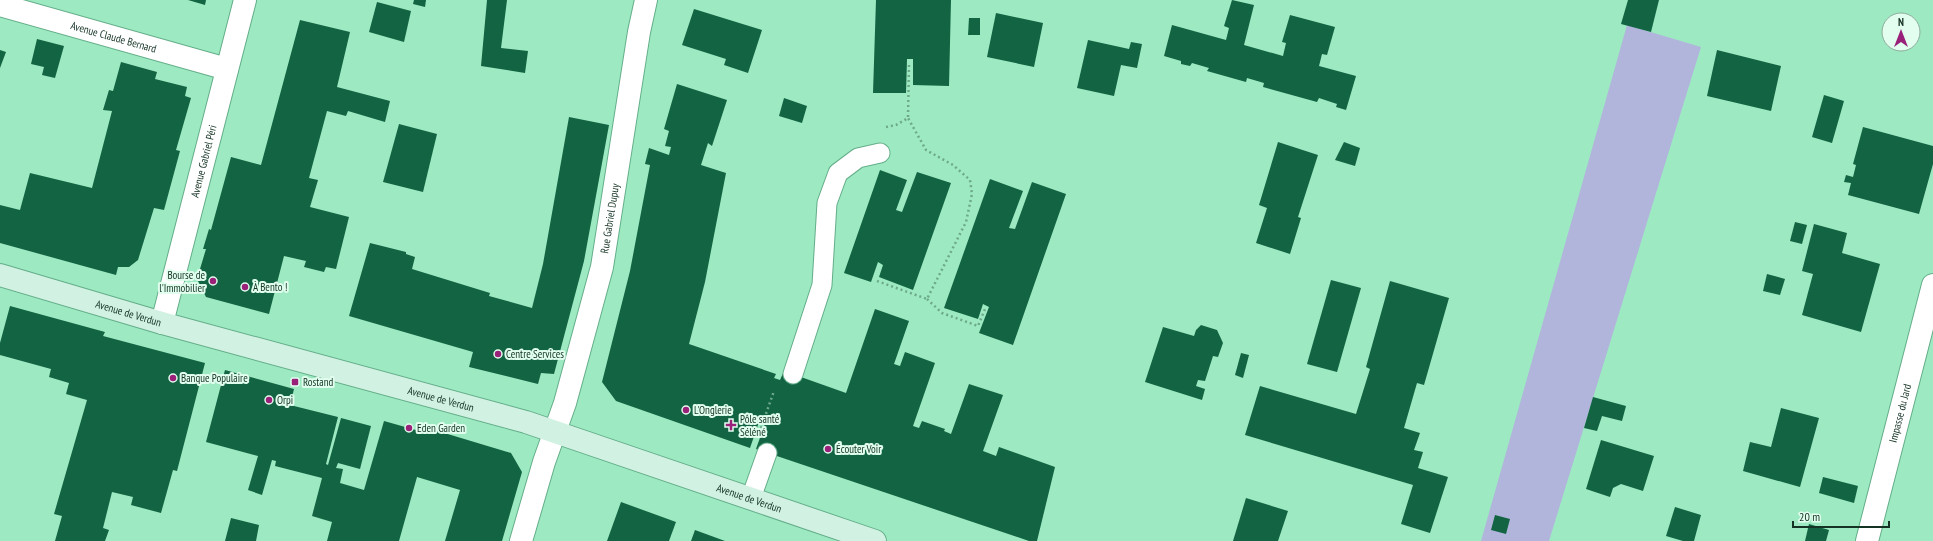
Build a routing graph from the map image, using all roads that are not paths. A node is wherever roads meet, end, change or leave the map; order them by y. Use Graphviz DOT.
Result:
graph roads {
  1 [pos="246,0"];
  2 [pos="646,0"];
  3 [pos="0,5"];
  4 [pos="227,69"];
  5 [pos="880,153"];
  6 [pos="0,276"];
  7 [pos="1933,285"];
  8 [pos="162,322"];
  9 [pos="793,374"];
  10 [pos="555,432"];
  11 [pos="766,453"];
  12 [pos="751,498"];
  13 [pos="520,541"];
  14 [pos="875,541"];
  15 [pos="1867,541"];
  1 -- 4 [label="street, Avenue Gabriel Péri"];
  2 -- 10 [label="street, Rue Gabriel Dupuy"];
  3 -- 4 [label="street, Avenue Claude Bernard"];
  4 -- 8 [label="street, Avenue Gabriel Péri"];
  5 -- 9 [label="lane"];
  6 -- 8 [label="main road, Avenue de Verdun"];
  7 -- 15 [label="street, Impasse du Jard"];
  8 -- 10 [label="main road, Avenue de Verdun"];
  10 -- 12 [label="main road, Avenue de Verdun"];
  10 -- 13 [label="street, Rue Gabriel Dupuy"];
  11 -- 12 [label="lane"];
  12 -- 14 [label="main road, Avenue de Verdun"];
}
